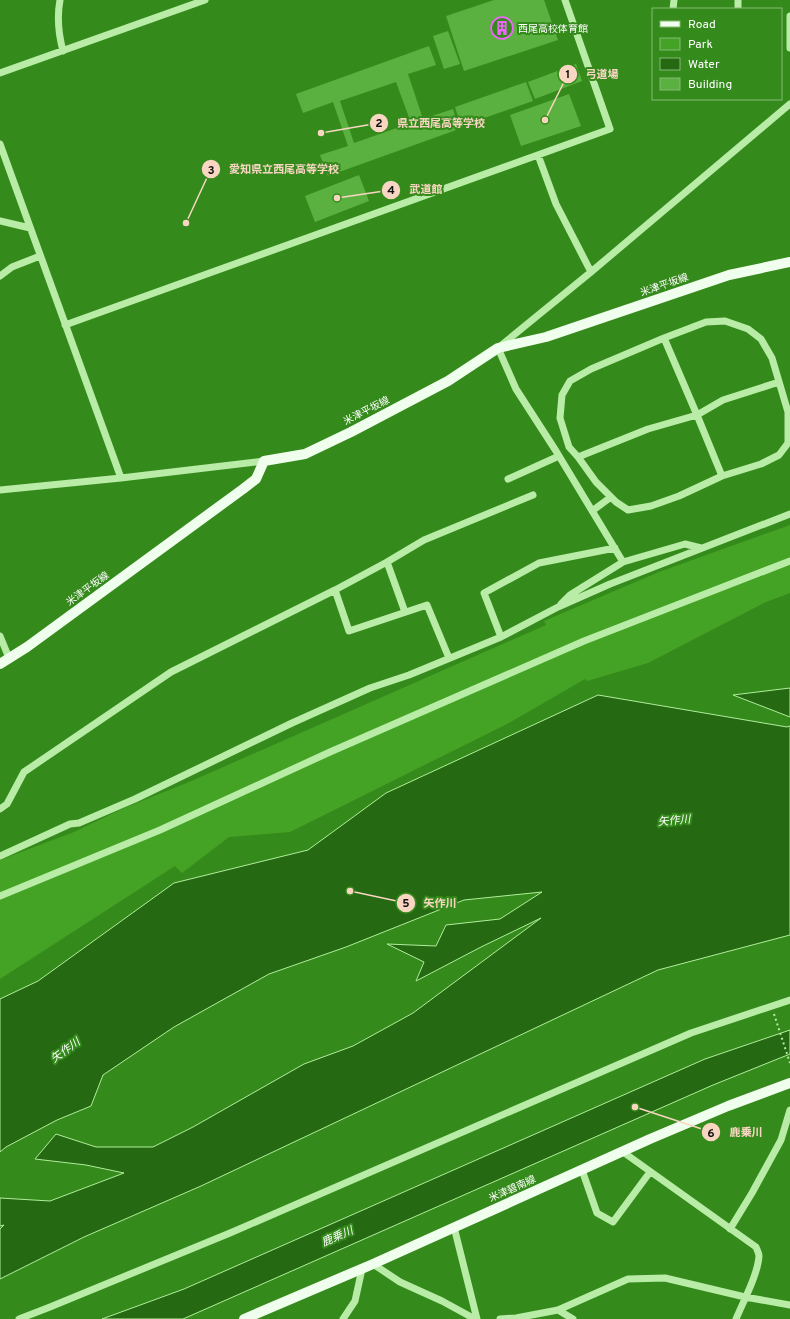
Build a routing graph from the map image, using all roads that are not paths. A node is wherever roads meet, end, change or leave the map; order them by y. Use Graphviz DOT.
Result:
graph roads {
  1 [pos="60,0"];
  2 [pos="205,0"];
  3 [pos="565,0"];
  4 [pos="790,16"];
  5 [pos="790,48"];
  6 [pos="63,51"];
  7 [pos="0,73"];
  8 [pos="790,104"];
  9 [pos="0,144"];
  10 [pos="538,155"];
  11 [pos="0,221"];
  12 [pos="30,228"];
  13 [pos="40,256"];
  14 [pos="790,262"];
  15 [pos="591,272"];
  16 [pos="0,276"];
  17 [pos="66,325"];
  18 [pos="664,338"];
  19 [pos="498,348"];
  20 [pos="779,382"];
  21 [pos="697,415"];
  22 [pos="559,456"];
  23 [pos="578,457"];
  24 [pos="264,461"];
  25 [pos="722,476"];
  26 [pos="121,478"];
  27 [pos="508,479"];
  28 [pos="0,490"];
  29 [pos="533,495"];
  30 [pos="611,497"];
  31 [pos="592,511"];
  32 [pos="790,514"];
  33 [pos="615,548"];
  34 [pos="701,548"];
  35 [pos="790,561"];
  36 [pos="387,562"];
  37 [pos="624,562"];
  38 [pos="335,590"];
  39 [pos="558,607"];
  40 [pos="405,612"];
  41 [pos="0,636"];
  42 [pos="501,637"];
  43 [pos="9,658"];
  44 [pos="449,658"];
  45 [pos="0,664"];
  46 [pos="0,809"];
  47 [pos="0,856"];
  48 [pos="0,896"];
  49 [pos="790,1000"];
  50 [pos="790,1083"];
  51 [pos="790,1110"];
  52 [pos="623,1152"];
  53 [pos="582,1170"];
  54 [pos="650,1172"];
  55 [pos="454,1227"];
  56 [pos="730,1229"];
  57 [pos="373,1264"];
  58 [pos="362,1269"];
  59 [pos="745,1297"];
  60 [pos="790,1305"];
  61 [pos="558,1310"];
  62 [pos="19,1319"];
  63 [pos="245,1319"];
  64 [pos="343,1319"];
  65 [pos="476,1319"];
  66 [pos="500,1319"];
  67 [pos="573,1319"];
  68 [pos="736,1319"];
  1 -- 6 [label="street"];
  2 -- 6 [label="street"];
  3 -- 10 [label="street"];
  4 -- 5 [label="street"];
  6 -- 7 [label="street"];
  8 -- 15 [label="street"];
  9 -- 12 [label="street"];
  10 -- 15 [label="street"];
  10 -- 17 [label="street"];
  11 -- 12 [label="street"];
  12 -- 13 [label="street"];
  13 -- 16 [label="street"];
  13 -- 17 [label="street"];
  14 -- 19 [label="main road, 米津平坂線"];
  15 -- 19 [label="street"];
  17 -- 26 [label="street"];
  18 -- 20 [label="street"];
  18 -- 21 [label="street"];
  18 -- 23 [label="street"];
  19 -- 22 [label="street"];
  19 -- 24 [label="main road, 米津平坂線"];
  20 -- 21 [label="street"];
  20 -- 25 [label="street"];
  21 -- 23 [label="street"];
  21 -- 25 [label="street"];
  22 -- 27 [label="street"];
  22 -- 31 [label="street"];
  23 -- 30 [label="street"];
  24 -- 26 [label="street"];
  24 -- 43 [label="main road, 米津平坂線"];
  25 -- 30 [label="street"];
  26 -- 28 [label="street"];
  29 -- 36 [label="street"];
  30 -- 31 [label="street"];
  31 -- 33 [label="street"];
  32 -- 34 [label="street"];
  33 -- 37 [label="street"];
  33 -- 42 [label="street"];
  34 -- 37 [label="street"];
  34 -- 39 [label="street"];
  35 -- 48 [label="street"];
  36 -- 38 [label="street"];
  36 -- 40 [label="street"];
  37 -- 39 [label="street"];
  38 -- 40 [label="street"];
  38 -- 46 [label="street"];
  39 -- 42 [label="street"];
  40 -- 44 [label="street"];
  41 -- 43 [label="street"];
  42 -- 44 [label="street"];
  43 -- 45 [label="main road, 米津平坂線"];
  44 -- 47 [label="street"];
  49 -- 62 [label="street"];
  50 -- 52 [label="main road, 米津碧南線"];
  51 -- 56 [label="street"];
  52 -- 53 [label="main road, 米津碧南線"];
  52 -- 54 [label="street"];
  53 -- 54 [label="street"];
  53 -- 55 [label="main road, 米津碧南線"];
  54 -- 56 [label="street"];
  55 -- 57 [label="main road, 米津碧南線"];
  55 -- 65 [label="street"];
  56 -- 59 [label="street"];
  57 -- 58 [label="main road, 米津碧南線"];
  57 -- 65 [label="street"];
  58 -- 63 [label="main road, 米津碧南線"];
  58 -- 64 [label="street"];
  59 -- 60 [label="street"];
  59 -- 61 [label="street"];
  59 -- 68 [label="street"];
  61 -- 66 [label="street"];
  61 -- 67 [label="street"];
}
